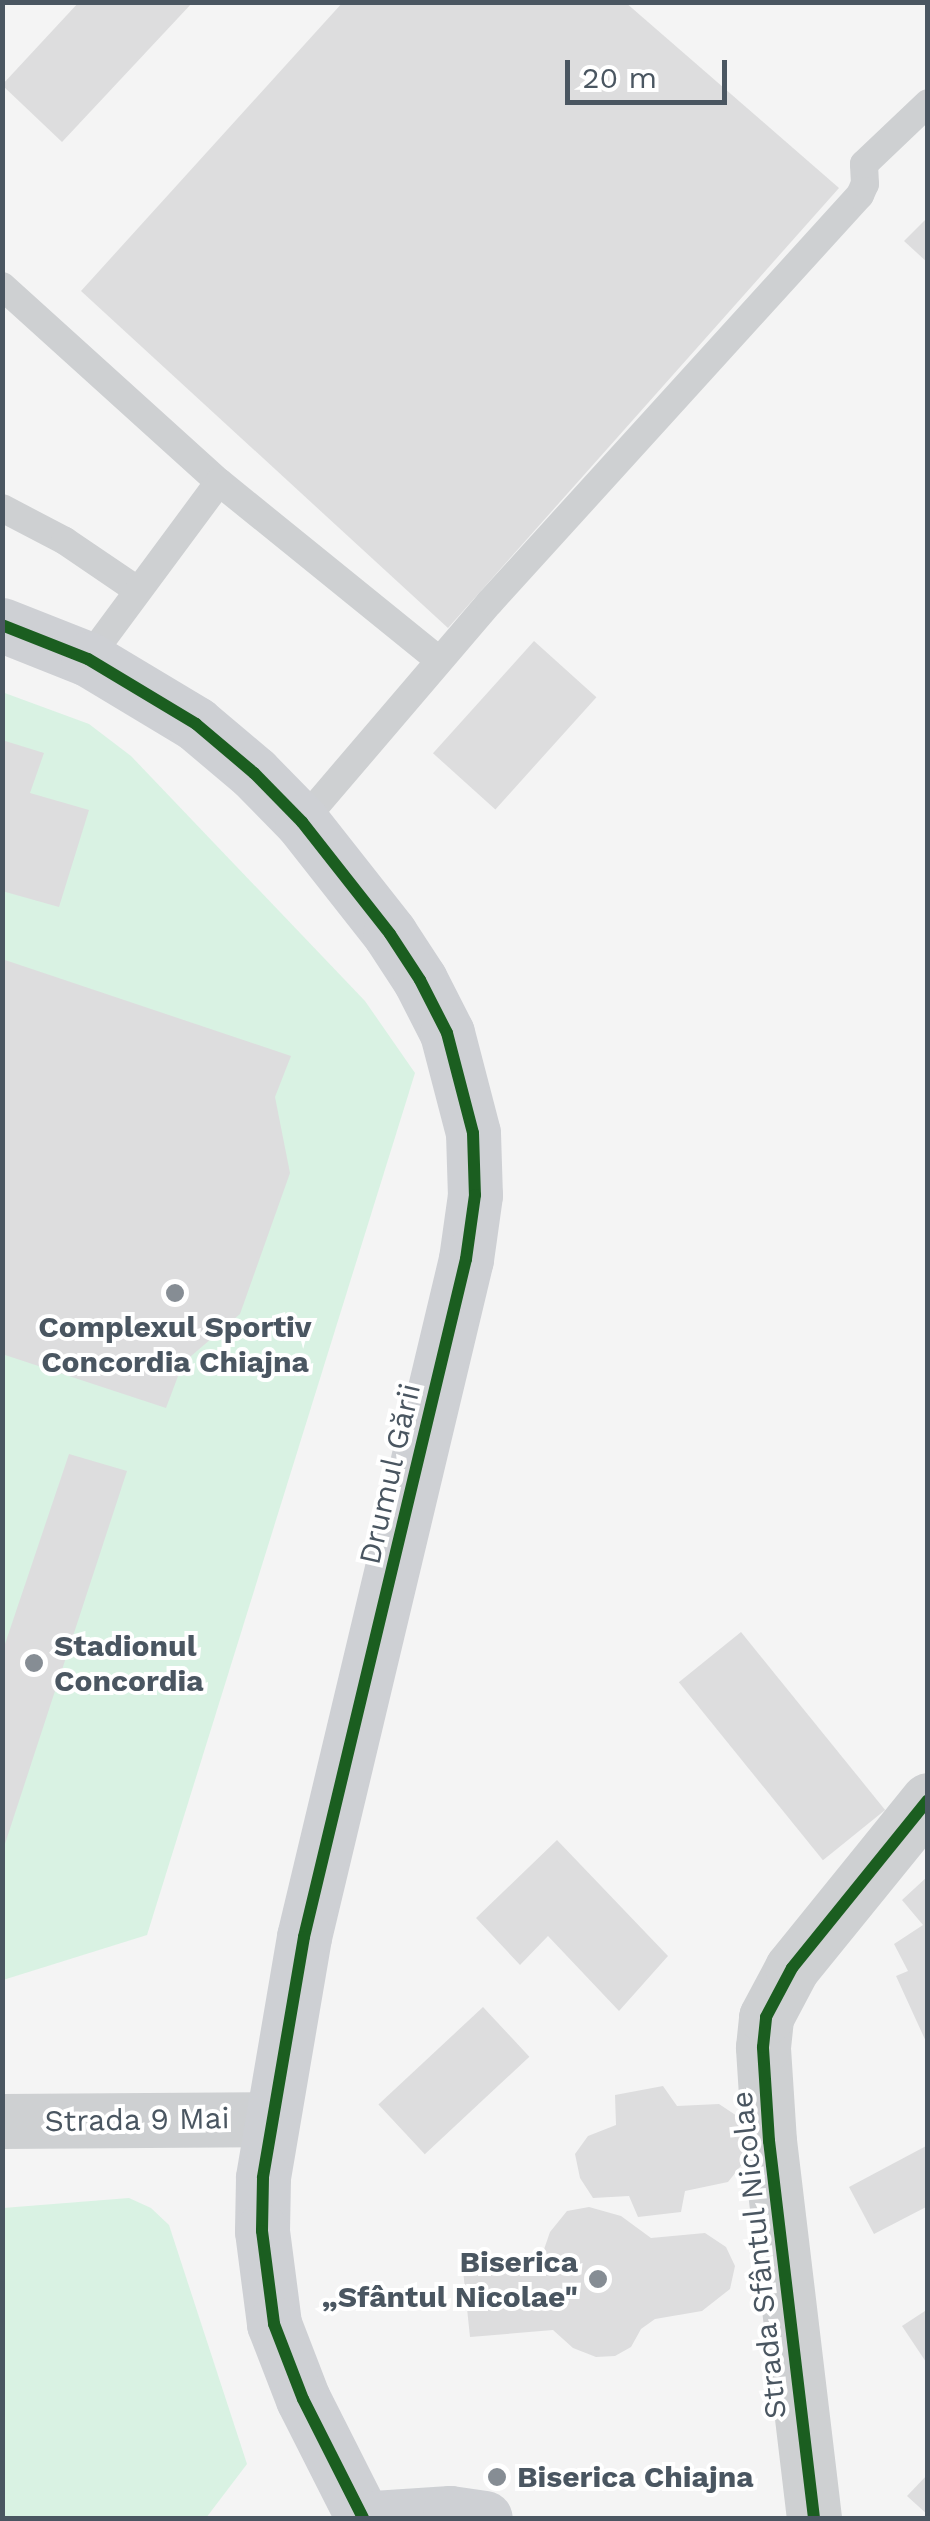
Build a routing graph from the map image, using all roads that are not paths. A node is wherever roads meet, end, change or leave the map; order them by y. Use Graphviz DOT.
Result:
graph roads {
  1 [pos="928,104"];
  2 [pos="2,286"];
  3 [pos="219,482"];
  4 [pos="2,508"];
  5 [pos="137,590"];
  6 [pos="2,626"];
  7 [pos="88,659"];
  8 [pos="439,660"];
  9 [pos="302,822"];
  10 [pos="928,1800"];
  11 [pos="272,2119"];
  12 [pos="2,2122"];
  13 [pos="363,2518"];
  14 [pos="374,2518"];
  15 [pos="485,2518"];
  16 [pos="814,2518"];
  1 -- 8 [label="lane"];
  2 -- 3 [label="lane"];
  3 -- 5 [label="lane"];
  3 -- 8 [label="lane"];
  4 -- 5 [label="lane"];
  5 -- 7 [label="lane"];
  6 -- 7 [label="main road, Drumul Gării"];
  7 -- 9 [label="main road, Drumul Gării"];
  8 -- 9 [label="lane"];
  9 -- 11 [label="main road, Drumul Gării"];
  10 -- 16 [label="street, Strada Sfântul Nicolae"];
  11 -- 12 [label="street, Strada 9 Mai"];
  11 -- 13 [label="main road, Drumul Gării"];
  14 -- 15 [label="main road"];
}
